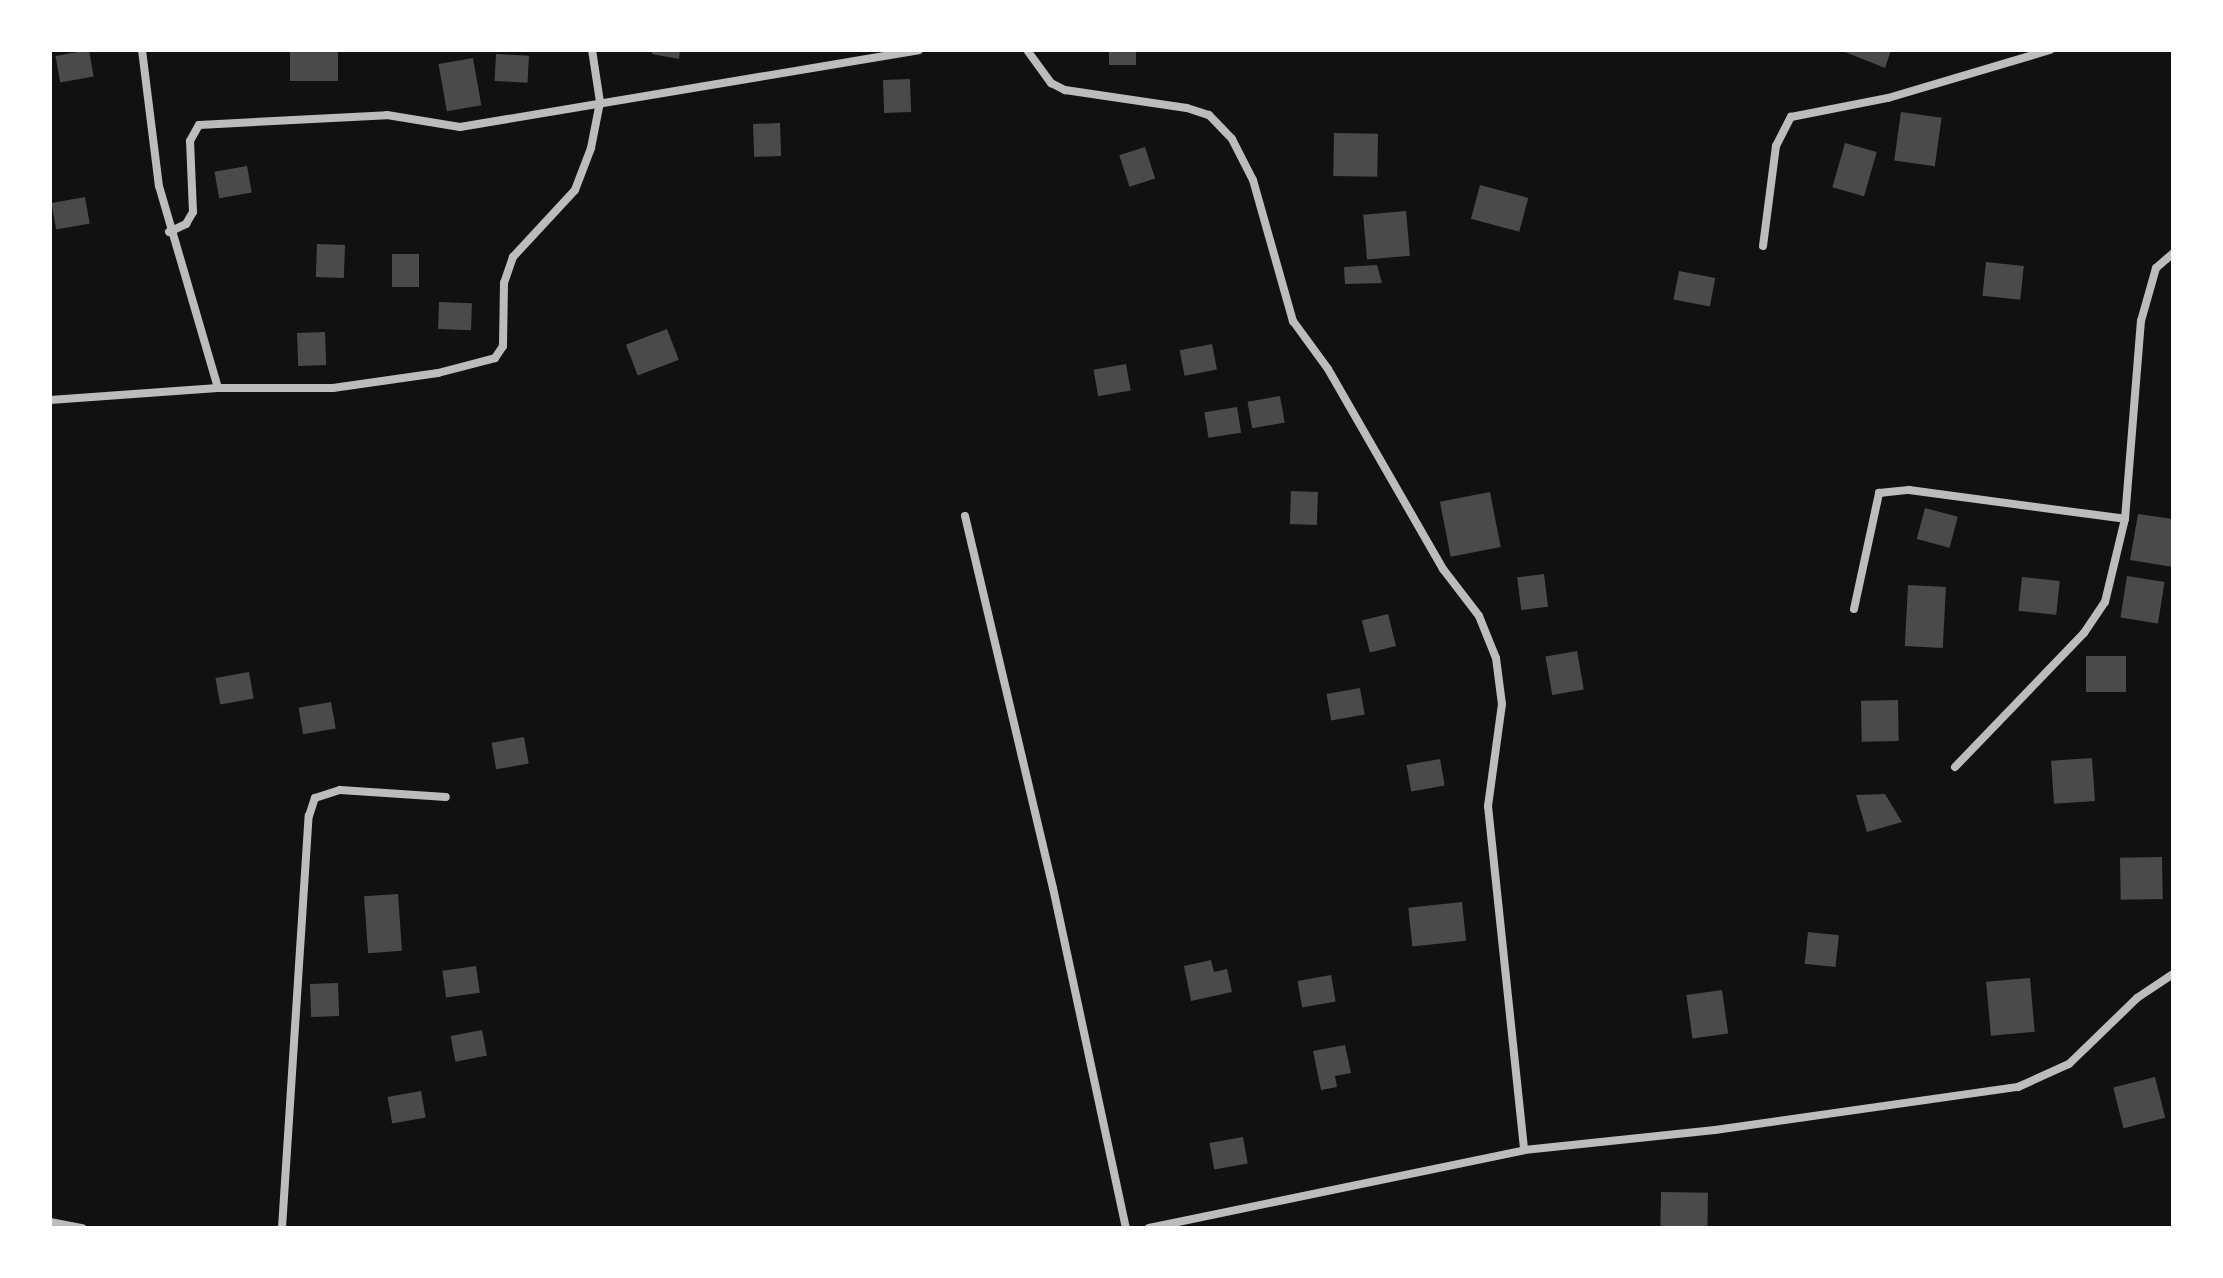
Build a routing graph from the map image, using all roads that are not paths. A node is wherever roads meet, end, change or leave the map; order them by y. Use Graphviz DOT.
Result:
graph roads {
  1 [pos="142,50"];
  2 [pos="592,50"];
  3 [pos="919,50"];
  4 [pos="1027,50"];
  5 [pos="2050,50"];
  6 [pos="600,102"];
  7 [pos="169,232"];
  8 [pos="1763,246"];
  9 [pos="2173,253"];
  10 [pos="218,388"];
  11 [pos="50,400"];
  12 [pos="965,516"];
  13 [pos="2125,519"];
  14 [pos="1854,609"];
  15 [pos="1955,767"];
  16 [pos="446,797"];
  17 [pos="2173,974"];
  18 [pos="1524,1150"];
  19 [pos="50,1222"];
  20 [pos="82,1228"];
  21 [pos="282,1228"];
  22 [pos="1126,1228"];
  23 [pos="1149,1228"];
  1 -- 7 [label="street"];
  2 -- 6 [label="street"];
  3 -- 6 [label="street"];
  4 -- 18 [label="street"];
  5 -- 8 [label="street"];
  6 -- 7 [label="street"];
  6 -- 10 [label="street"];
  7 -- 10 [label="street"];
  9 -- 13 [label="street"];
  10 -- 11 [label="street"];
  12 -- 22 [label="street"];
  13 -- 14 [label="street"];
  13 -- 15 [label="street"];
  16 -- 21 [label="street"];
  17 -- 18 [label="street"];
  18 -- 23 [label="street"];
  19 -- 20 [label="street"];
}
